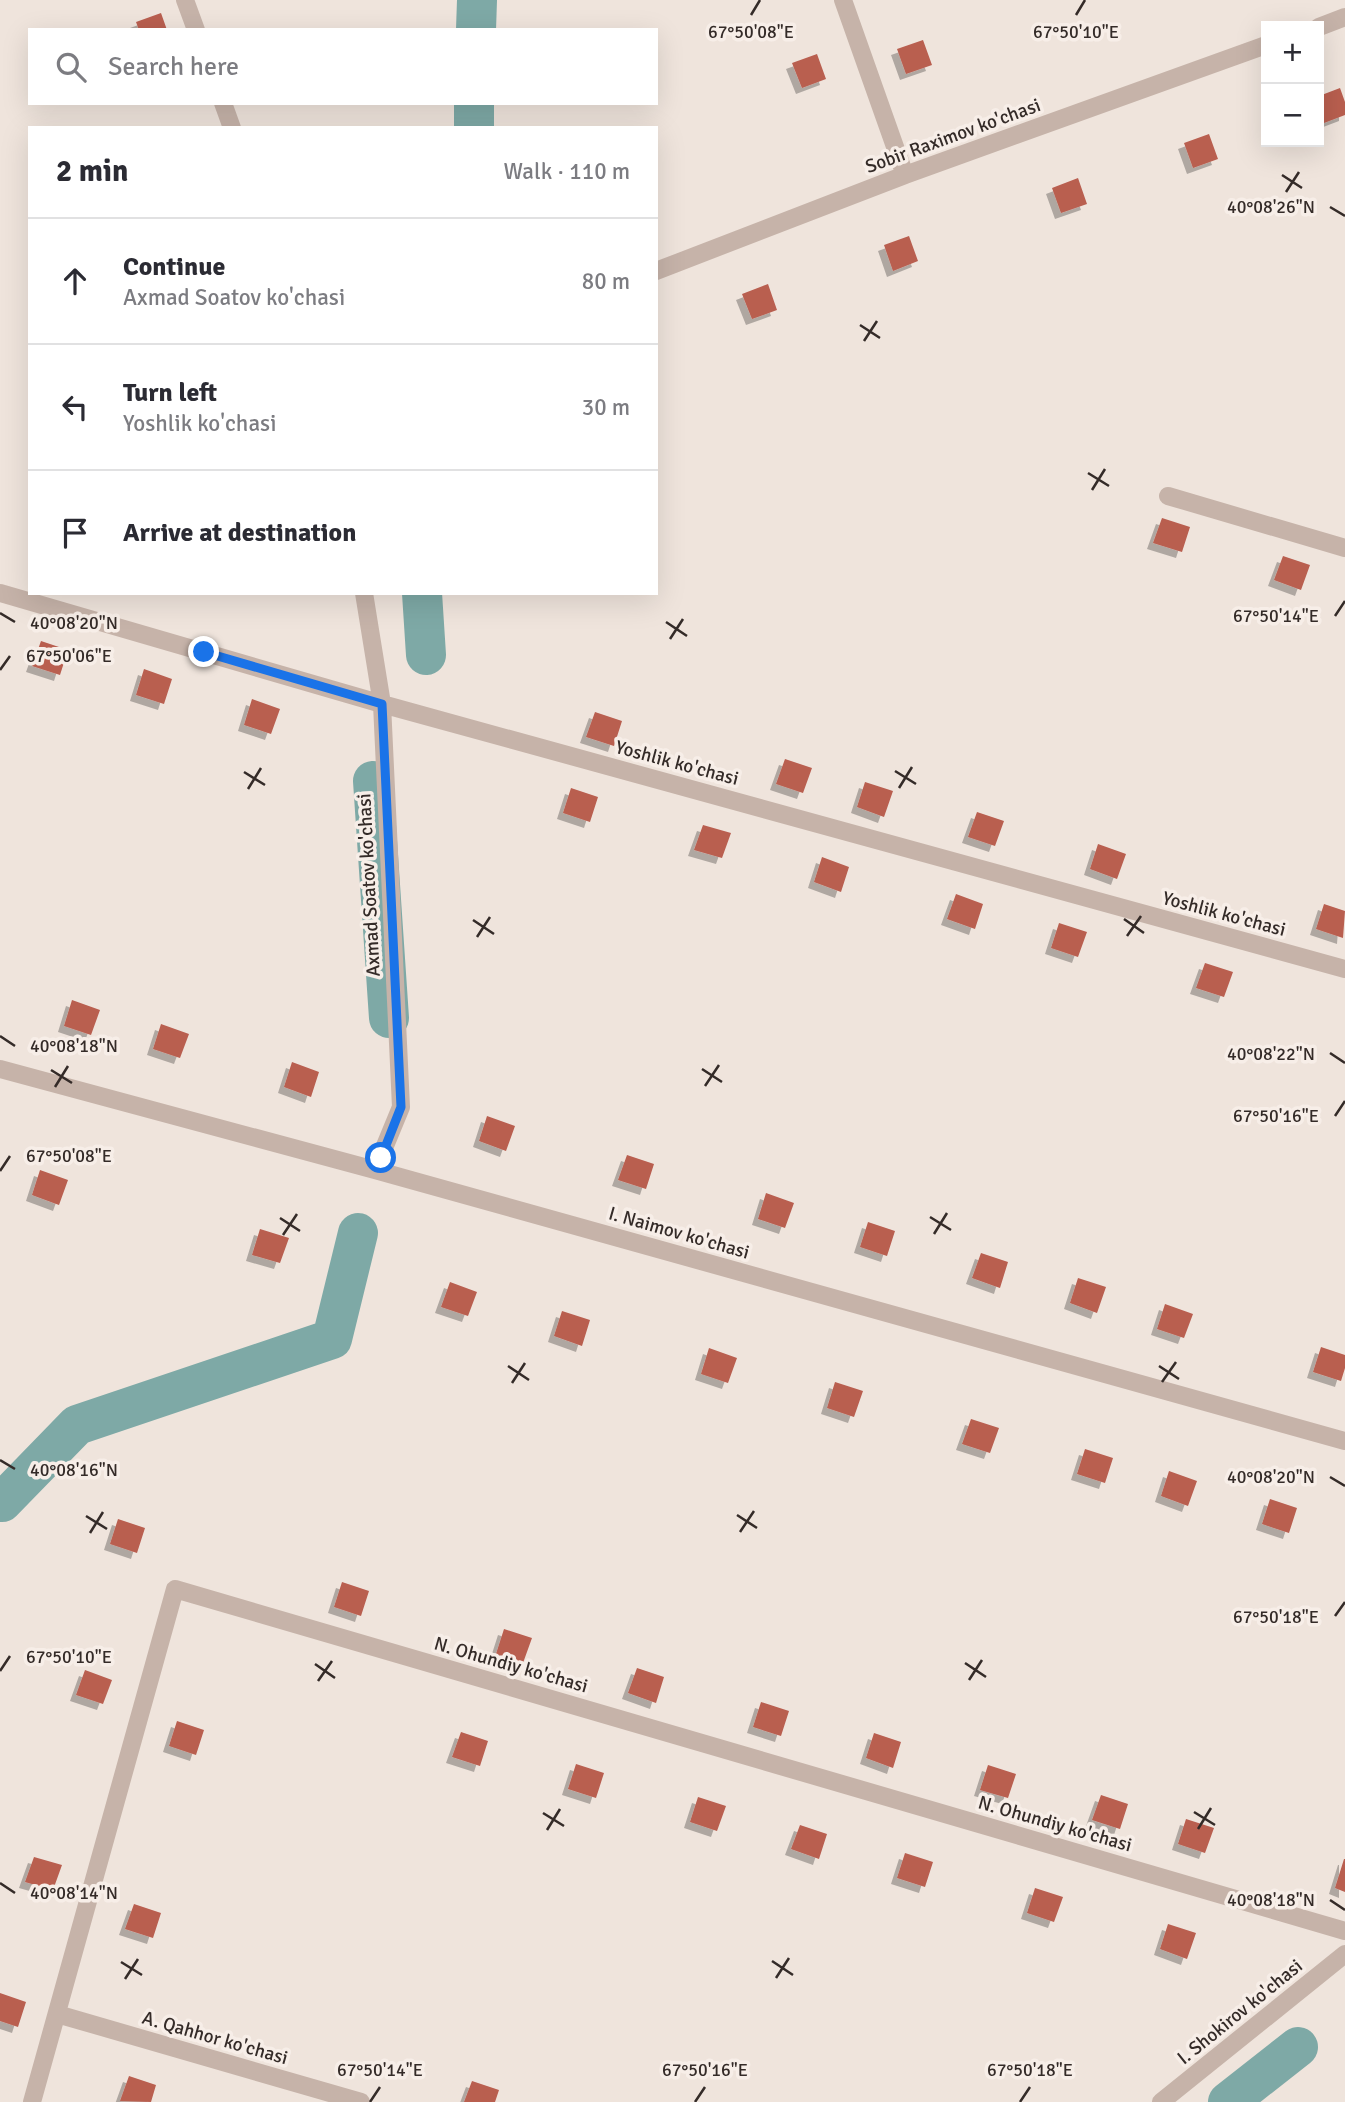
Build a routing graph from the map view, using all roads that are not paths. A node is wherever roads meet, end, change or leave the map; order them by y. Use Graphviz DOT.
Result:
graph roads {
  1 [pos="185,0"];
  2 [pos="843,0"];
  3 [pos="1345,17"];
  4 [pos="1324,25"];
  5 [pos="195,28"];
  6 [pos="1261,48"];
  7 [pos="224,105"];
  8 [pos="231,126"];
  9 [pos="905,175"];
  10 [pos="658,270"];
  11 [pos="1168,496"];
  12 [pos="1345,548"];
  13 [pos="0,593"];
  14 [pos="364,595"];
  15 [pos="382,704"];
  16 [pos="1345,969"];
  17 [pos="0,1069"];
  18 [pos="375,1170"];
  19 [pos="1345,1441"];
  20 [pos="1345,1931"];
  21 [pos="1345,1954"];
  22 [pos="57,2014"];
  23 [pos="32,2102"];
  24 [pos="361,2102"];
  25 [pos="1161,2102"];
  1 -- 5 [label="street"];
  2 -- 9 [label="street"];
  3 -- 4 [label="street"];
  6 -- 9 [label="street, Sobir Raximov ko'chasi"];
  7 -- 8 [label="street"];
  9 -- 10 [label="street, Sobir Raximov ko'chasi"];
  11 -- 12 [label="street"];
  13 -- 15 [label="street, Yoshlik ko'chasi"];
  14 -- 15 [label="street, Axmad Soatov ko'chasi"];
  15 -- 16 [label="street, Yoshlik ko'chasi"];
  15 -- 18 [label="street, Axmad Soatov ko'chasi"];
  17 -- 18 [label="street, I. Naimov ko'chasi"];
  18 -- 19 [label="street, I. Naimov ko'chasi"];
  20 -- 22 [label="street, N. Ohundiy ko'chasi"];
  21 -- 25 [label="street, I. Shokirov ko'chasi"];
  22 -- 23 [label="street, N. Ohundiy ko'chasi"];
  22 -- 24 [label="street, A. Qahhor ko'chasi"];
}
